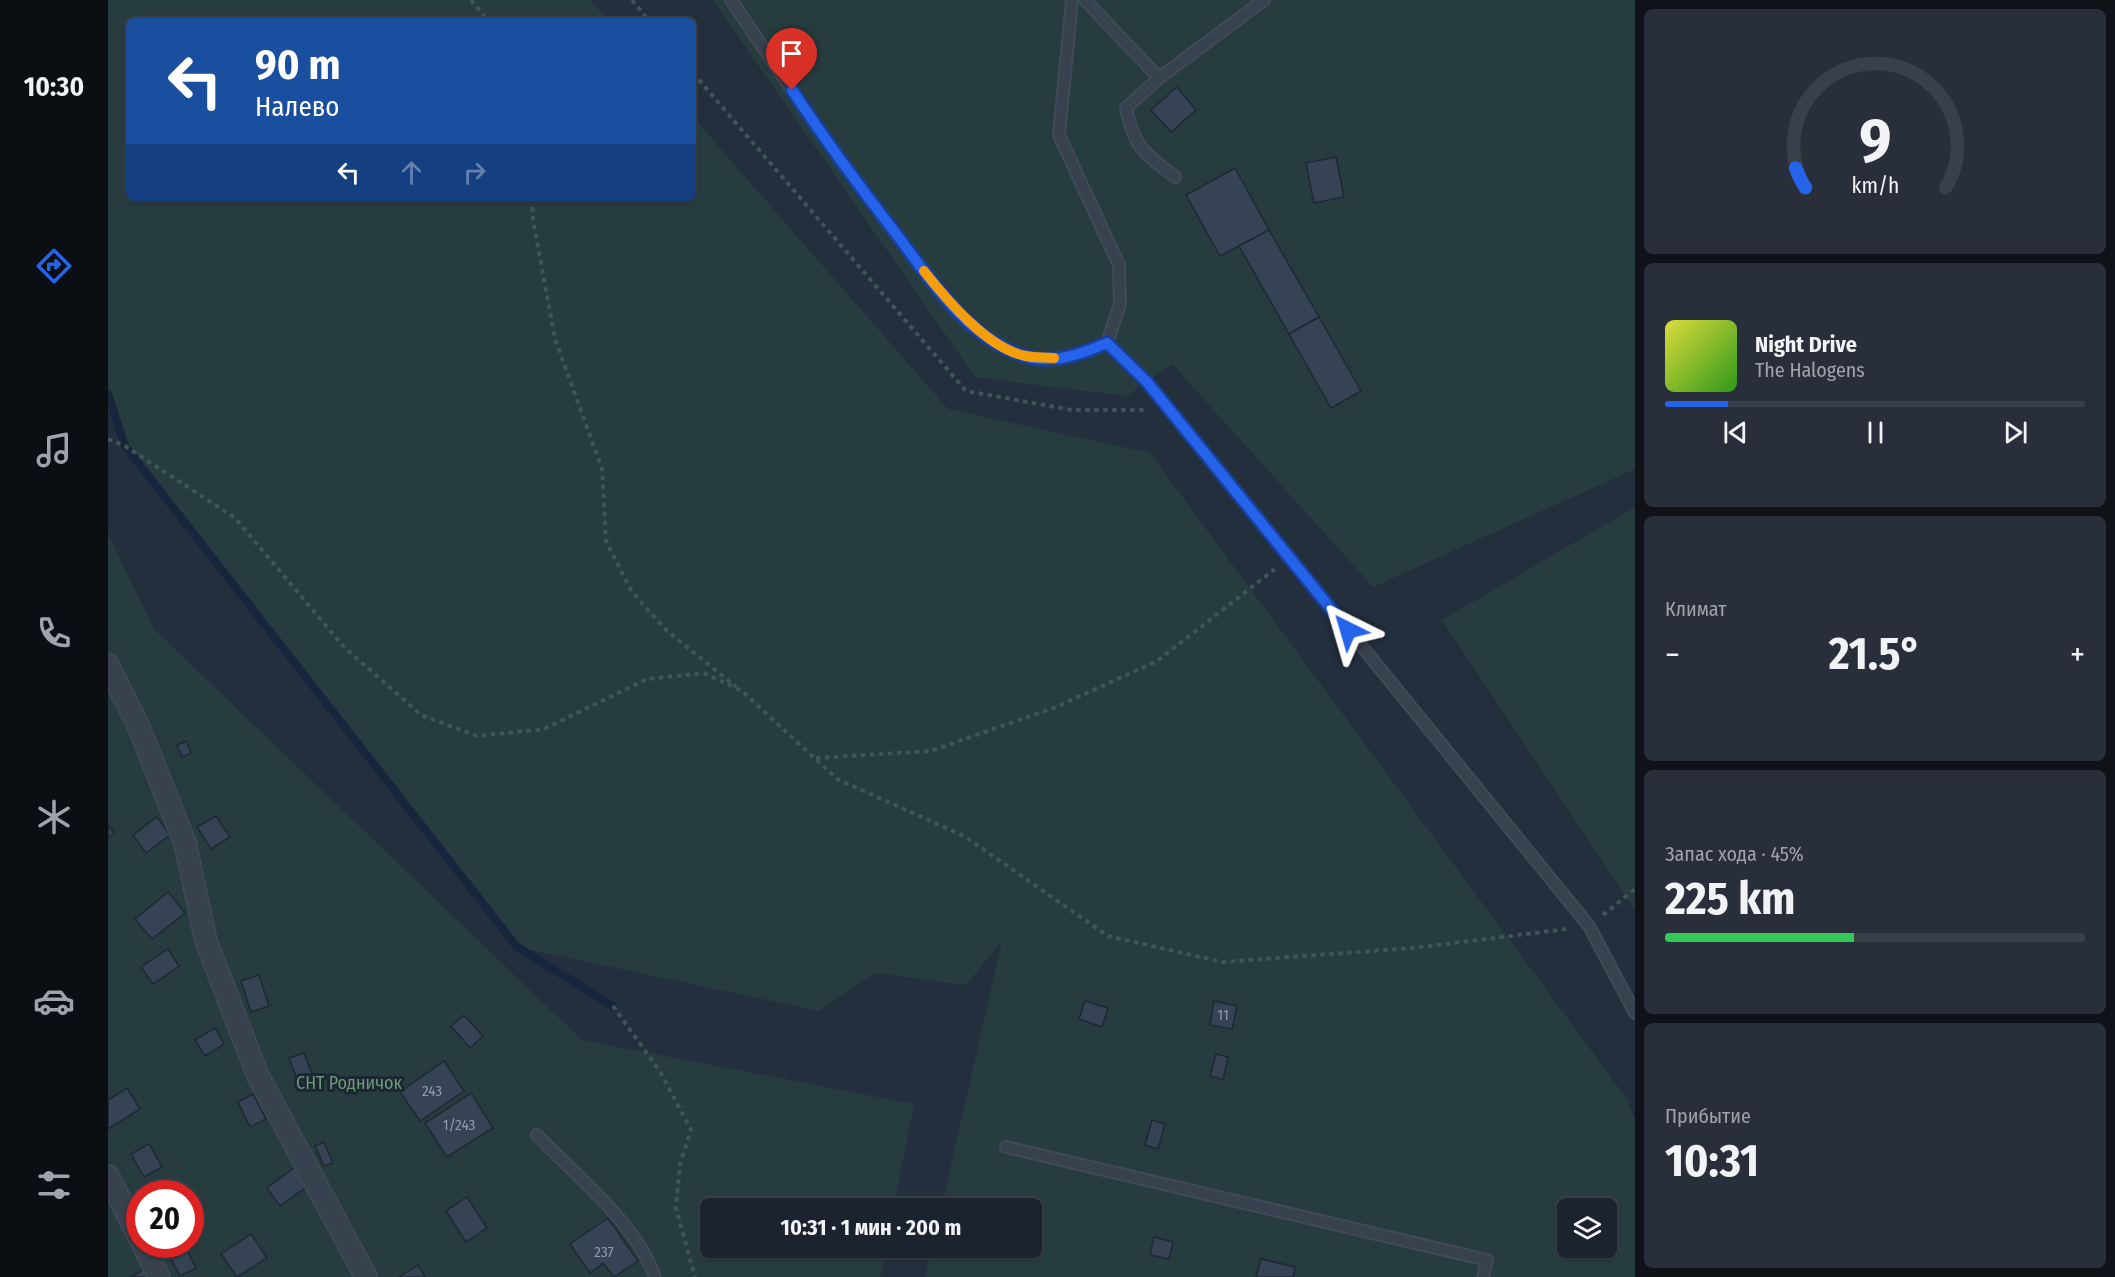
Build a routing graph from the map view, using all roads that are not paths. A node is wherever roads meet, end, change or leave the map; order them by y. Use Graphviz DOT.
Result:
graph roads {
  1 [pos="730,0"];
  2 [pos="1072,0"];
  3 [pos="1085,0"];
  4 [pos="1264,0"];
  5 [pos="1159,78"];
  6 [pos="1175,177"];
  7 [pos="1107,343"];
  8 [pos="108,664"];
  9 [pos="1635,1013"];
  10 [pos="537,1135"];
  11 [pos="1006,1147"];
  12 [pos="108,1176"];
  13 [pos="126,1211"];
  14 [pos="149,1258"];
  15 [pos="159,1277"];
  16 [pos="366,1277"];
  17 [pos="655,1277"];
  18 [pos="1483,1277"];
  1 -- 7 [label="lane"];
  2 -- 7 [label="lane"];
  3 -- 5 [label="lane"];
  4 -- 5 [label="lane"];
  5 -- 6 [label="lane"];
  7 -- 9 [label="lane"];
  8 -- 16 [label="street"];
  10 -- 17 [label="lane"];
  11 -- 18 [label="lane"];
  12 -- 13 [label="street"];
  14 -- 15 [label="street"];
}
